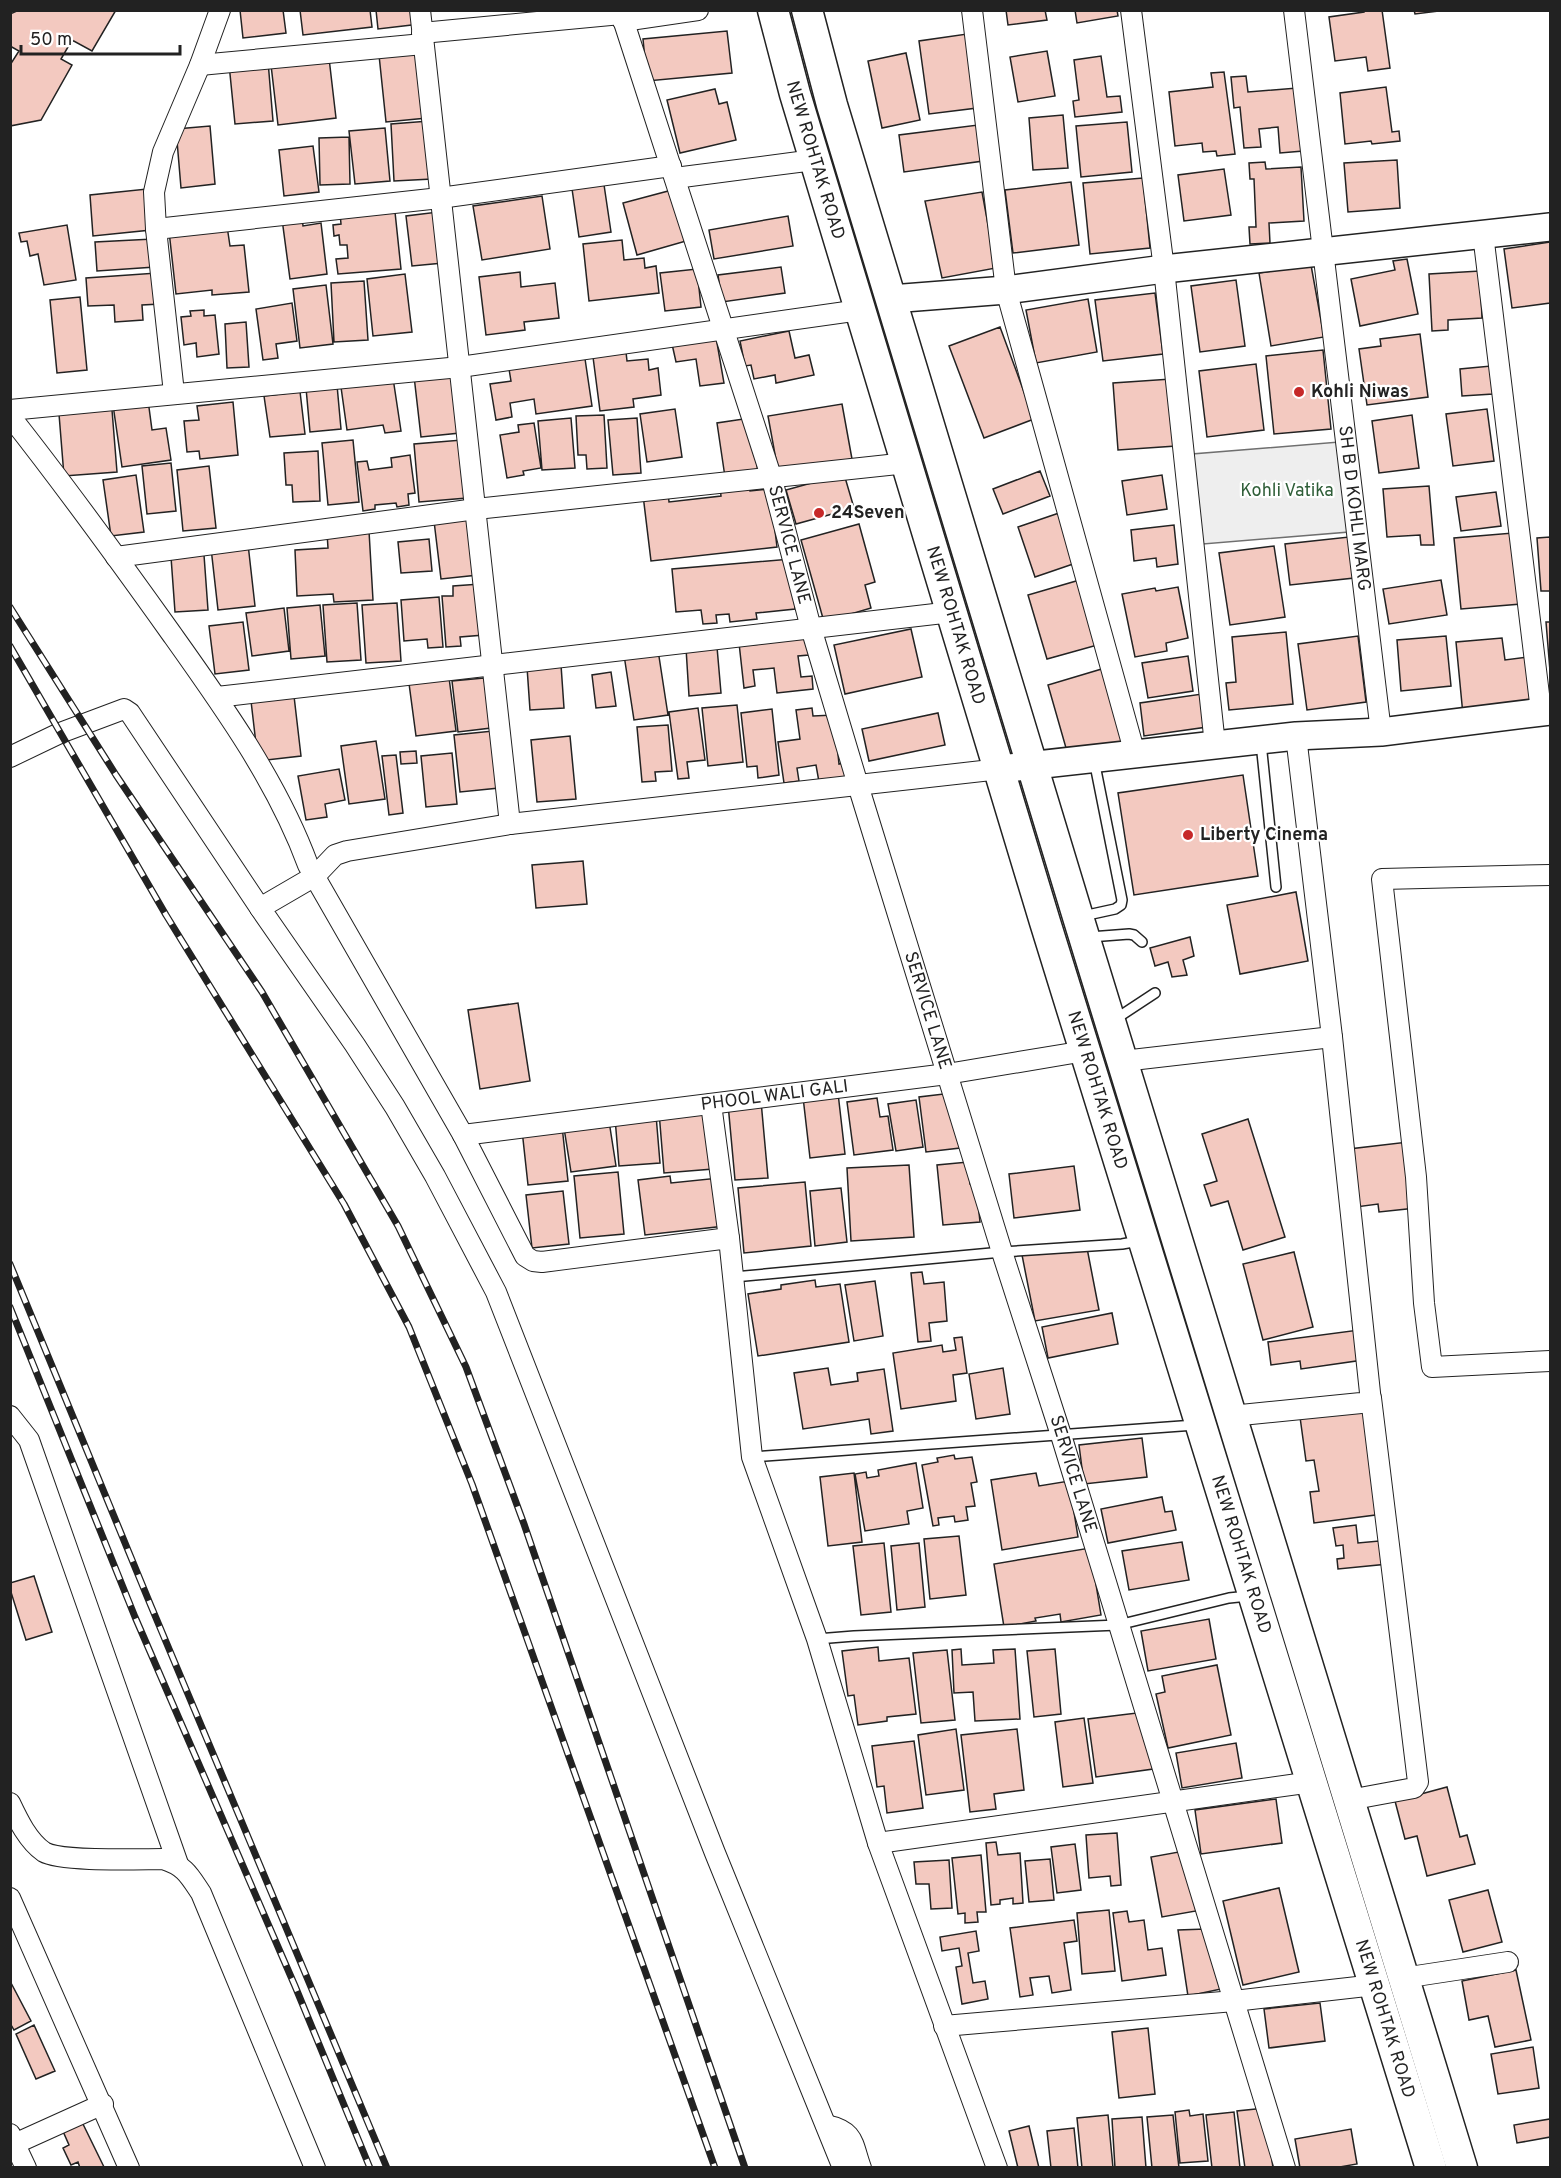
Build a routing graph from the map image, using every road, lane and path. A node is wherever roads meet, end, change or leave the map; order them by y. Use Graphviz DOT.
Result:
graph roads {
  1 [pos="220,10"];
  2 [pos="420,10"];
  3 [pos="698,10"];
  4 [pos="773,10"];
  5 [pos="807,10"];
  6 [pos="972,10"];
  7 [pos="1131,10"];
  8 [pos="1294,10"];
  9 [pos="621,15"];
  10 [pos="423,38"];
  11 [pos="200,65"];
  12 [pos="814,160"];
  13 [pos="673,172"];
  14 [pos="440,198"];
  15 [pos="1551,227"];
  16 [pos="156,229"];
  17 [pos="1483,234"];
  18 [pos="1323,252"];
  19 [pos="1164,269"];
  20 [pos="1006,290"];
  21 [pos="891,299"];
  22 [pos="860,310"];
  23 [pos="725,331"];
  24 [pos="460,367"];
  25 [pos="174,393"];
  26 [pos="10,410"];
  27 [pos="10,417"];
  28 [pos="906,463"];
  29 [pos="771,476"];
  30 [pos="476,509"];
  31 [pos="116,557"];
  32 [pos="952,612"];
  33 [pos="811,628"];
  34 [pos="493,664"];
  35 [pos="217,697"];
  36 [pos="1546,711"];
  37 [pos="1381,732"];
  38 [pos="1296,736"];
  39 [pos="1260,740"];
  40 [pos="1215,745"];
  41 [pos="1135,754"];
  42 [pos="10,756"];
  43 [pos="1094,758"];
  44 [pos="1033,765"];
  45 [pos="999,769"];
  46 [pos="858,785"];
  47 [pos="510,824"];
  48 [pos="1551,875"];
  49 [pos="315,876"];
  50 [pos="1276,887"];
  51 [pos="260,908"];
  52 [pos="1081,927"];
  53 [pos="1142,942"];
  54 [pos="1155,993"];
  55 [pos="1111,1022"];
  56 [pos="1332,1037"];
  57 [pos="1085,1051"];
  58 [pos="1122,1061"];
  59 [pos="947,1074"];
  60 [pos="711,1104"];
  61 [pos="463,1135"];
  62 [pos="729,1238"];
  63 [pos="1145,1240"];
  64 [pos="1002,1252"];
  65 [pos="734,1277"];
  66 [pos="1551,1361"];
  67 [pos="1371,1398"];
  68 [pos="10,1416"];
  69 [pos="1231,1416"];
  70 [pos="1201,1425"];
  71 [pos="1061,1435"];
  72 [pos="752,1456"];
  73 [pos="1254,1596"];
  74 [pos="1118,1625"];
  75 [pos="818,1639"];
  76 [pos="1312,1782"];
  77 [pos="1349,1800"];
  78 [pos="10,1803"];
  79 [pos="1173,1803"];
  80 [pos="878,1843"];
  81 [pos="178,1864"];
  82 [pos="10,1898"];
  83 [pos="1508,1962"];
  84 [pos="1403,1978"];
  85 [pos="1375,1986"];
  86 [pos="1234,2001"];
  87 [pos="944,2026"];
  88 [pos="103,2104"];
  89 [pos="826,2125"];
  90 [pos="12,2141"];
  91 [pos="26,2168"];
  92 [pos="129,2168"];
  93 [pos="315,2168"];
  94 [pos="843,2168"];
  95 [pos="861,2168"];
  96 [pos="997,2168"];
  97 [pos="1285,2168"];
  98 [pos="1431,2168"];
  99 [pos="1462,2168"];
  1 -- 11 [label="street"];
  2 -- 10 [label="street"];
  3 -- 9 [label="street"];
  4 -- 12 [label="main road, NEW ROHTAK ROAD"];
  5 -- 21 [label="main road, NEW ROHTAK ROAD"];
  6 -- 20 [label="street"];
  7 -- 19 [label="street"];
  8 -- 18 [label="street, SH B D KOHLI MARG"];
  9 -- 10 [label="street"];
  9 -- 13 [label="street, SERVICE LANE"];
  10 -- 11 [label="street"];
  10 -- 14 [label="street"];
  11 -- 16 [label="street"];
  12 -- 13 [label="street"];
  12 -- 22 [label="main road, NEW ROHTAK ROAD"];
  13 -- 14 [label="street"];
  13 -- 23 [label="street, SERVICE LANE"];
  14 -- 16 [label="street"];
  14 -- 24 [label="street"];
  15 -- 17 [label="street"];
  16 -- 25 [label="street"];
  17 -- 18 [label="street"];
  17 -- 36 [label="street"];
  18 -- 19 [label="street"];
  18 -- 37 [label="street, SH B D KOHLI MARG"];
  19 -- 20 [label="street"];
  19 -- 40 [label="street"];
  20 -- 21 [label="street"];
  20 -- 41 [label="street"];
  21 -- 44 [label="main road, NEW ROHTAK ROAD"];
  22 -- 23 [label="street"];
  22 -- 28 [label="main road, NEW ROHTAK ROAD"];
  23 -- 24 [label="street"];
  23 -- 29 [label="street, SERVICE LANE"];
  24 -- 25 [label="street"];
  24 -- 30 [label="street"];
  25 -- 26 [label="street"];
  27 -- 31 [label="street"];
  28 -- 29 [label="street"];
  28 -- 32 [label="main road, NEW ROHTAK ROAD"];
  29 -- 30 [label="street"];
  29 -- 33 [label="street, SERVICE LANE"];
  30 -- 31 [label="street"];
  30 -- 34 [label="street"];
  31 -- 35 [label="street"];
  32 -- 33 [label="street"];
  32 -- 45 [label="main road, NEW ROHTAK ROAD"];
  33 -- 34 [label="street"];
  33 -- 46 [label="street, SERVICE LANE"];
  34 -- 35 [label="street"];
  34 -- 47 [label="street"];
  35 -- 49 [label="street"];
  36 -- 37 [label="street"];
  37 -- 38 [label="street"];
  38 -- 39 [label="street"];
  38 -- 56 [label="street"];
  39 -- 40 [label="street"];
  39 -- 50 [label="lane"];
  40 -- 41 [label="street"];
  41 -- 43 [label="street"];
  42 -- 51 [label="street"];
  43 -- 44 [label="street"];
  43 -- 52 [label="lane"];
  44 -- 45 [label="street"];
  44 -- 52 [label="main road, NEW ROHTAK ROAD"];
  45 -- 46 [label="street"];
  45 -- 57 [label="main road, NEW ROHTAK ROAD"];
  46 -- 47 [label="street"];
  46 -- 59 [label="street, SERVICE LANE"];
  47 -- 49 [label="street"];
  48 -- 66 [label="street"];
  49 -- 51 [label="street"];
  49 -- 61 [label="street"];
  51 -- 89 [label="street"];
  52 -- 53 [label="lane"];
  52 -- 55 [label="main road, NEW ROHTAK ROAD"];
  54 -- 55 [label="lane"];
  55 -- 58 [label="main road, NEW ROHTAK ROAD"];
  56 -- 58 [label="street"];
  56 -- 67 [label="street"];
  57 -- 59 [label="street, PHOOL WALI GALI"];
  57 -- 63 [label="main road, NEW ROHTAK ROAD"];
  58 -- 69 [label="main road, NEW ROHTAK ROAD"];
  59 -- 60 [label="street, PHOOL WALI GALI"];
  59 -- 64 [label="street, SERVICE LANE"];
  60 -- 61 [label="street, PHOOL WALI GALI"];
  60 -- 62 [label="street"];
  61 -- 62 [label="street"];
  62 -- 65 [label="street"];
  63 -- 64 [label="lane"];
  63 -- 70 [label="main road, NEW ROHTAK ROAD"];
  64 -- 65 [label="lane"];
  64 -- 71 [label="street, SERVICE LANE"];
  65 -- 72 [label="street"];
  67 -- 69 [label="street"];
  67 -- 77 [label="street"];
  68 -- 81 [label="street"];
  69 -- 77 [label="main road, NEW ROHTAK ROAD"];
  70 -- 71 [label="lane"];
  70 -- 73 [label="main road, NEW ROHTAK ROAD"];
  71 -- 72 [label="lane"];
  71 -- 74 [label="street, SERVICE LANE"];
  72 -- 75 [label="street"];
  73 -- 74 [label="lane"];
  73 -- 76 [label="main road, NEW ROHTAK ROAD"];
  74 -- 75 [label="lane"];
  74 -- 79 [label="street, SERVICE LANE"];
  75 -- 80 [label="street"];
  76 -- 79 [label="street"];
  76 -- 85 [label="main road, NEW ROHTAK ROAD"];
  77 -- 84 [label="main road, NEW ROHTAK ROAD"];
  78 -- 81 [label="street"];
  79 -- 80 [label="street"];
  79 -- 86 [label="street, SERVICE LANE"];
  80 -- 87 [label="street"];
  81 -- 93 [label="street"];
  82 -- 88 [label="street"];
  83 -- 84 [label="street"];
  84 -- 99 [label="main road, NEW ROHTAK ROAD"];
  85 -- 86 [label="street"];
  85 -- 98 [label="main road, NEW ROHTAK ROAD"];
  86 -- 87 [label="street"];
  86 -- 97 [label="street, SERVICE LANE"];
  87 -- 96 [label="street"];
  88 -- 90 [label="street"];
  88 -- 92 [label="street"];
  89 -- 94 [label="street"];
  89 -- 95 [label="street"];
  90 -- 91 [label="street"];
}
